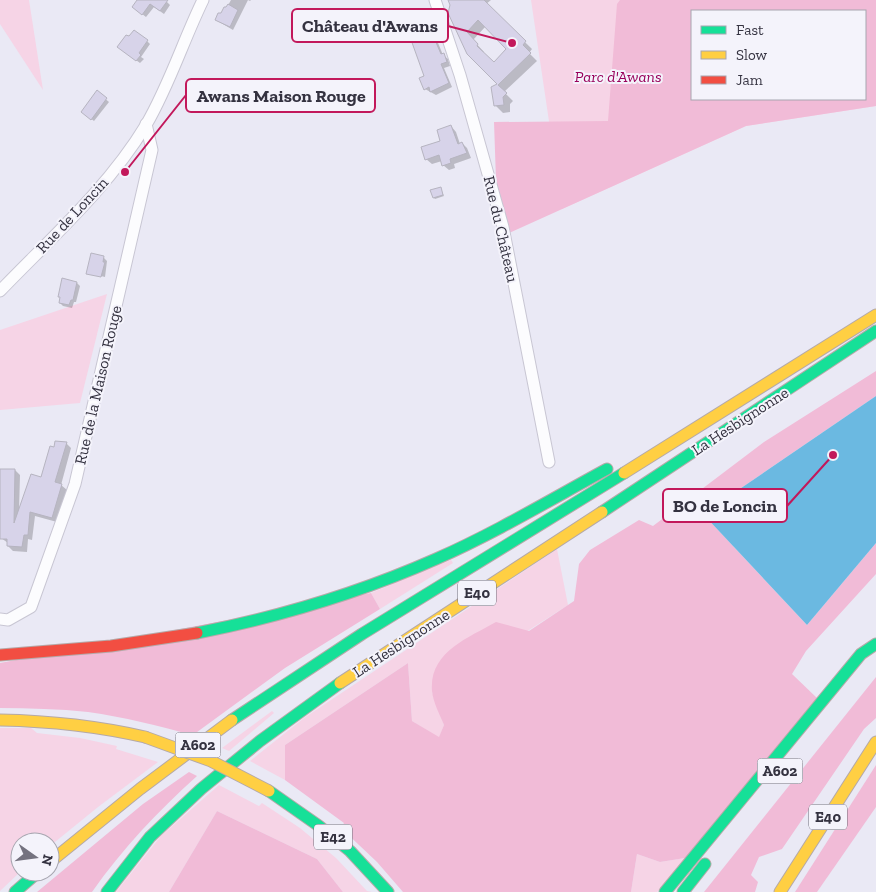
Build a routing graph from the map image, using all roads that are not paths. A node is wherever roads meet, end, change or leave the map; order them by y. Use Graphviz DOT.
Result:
graph roads {
  1 [pos="203,0"];
  2 [pos="435,0"];
  3 [pos="146,124"];
  4 [pos="0,291"];
  5 [pos="876,314"];
  6 [pos="876,331"];
  7 [pos="672,444"];
  8 [pos="549,462"];
  9 [pos="0,619"];
  10 [pos="876,644"];
  11 [pos="876,649"];
  12 [pos="0,655"];
  13 [pos="0,720"];
  14 [pos="876,742"];
  15 [pos="788,761"];
  16 [pos="60,854"];
  17 [pos="711,857"];
  18 [pos="26,882"];
  19 [pos="15,892"];
  20 [pos="107,892"];
  21 [pos="388,892"];
  22 [pos="665,892"];
  23 [pos="683,892"];
  24 [pos="780,892"];
  1 -- 3 [label="street, Rue de Loncin"];
  2 -- 8 [label="street, Rue du Château"];
  3 -- 4 [label="street, Rue de Loncin"];
  3 -- 9 [label="street, Rue de la Maison Rouge"];
  5 -- 7 [label="highway"];
  6 -- 20 [label="highway, La Hesbignonne / E40"];
  7 -- 12 [label="highway"];
  7 -- 16 [label="highway, A602"];
  10 -- 22 [label="highway"];
  11 -- 15 [label="highway, A602"];
  13 -- 21 [label="highway, E42, bridge"];
  14 -- 24 [label="highway, E40"];
  17 -- 23 [label="highway"];
  18 -- 19 [label="highway"];
}
